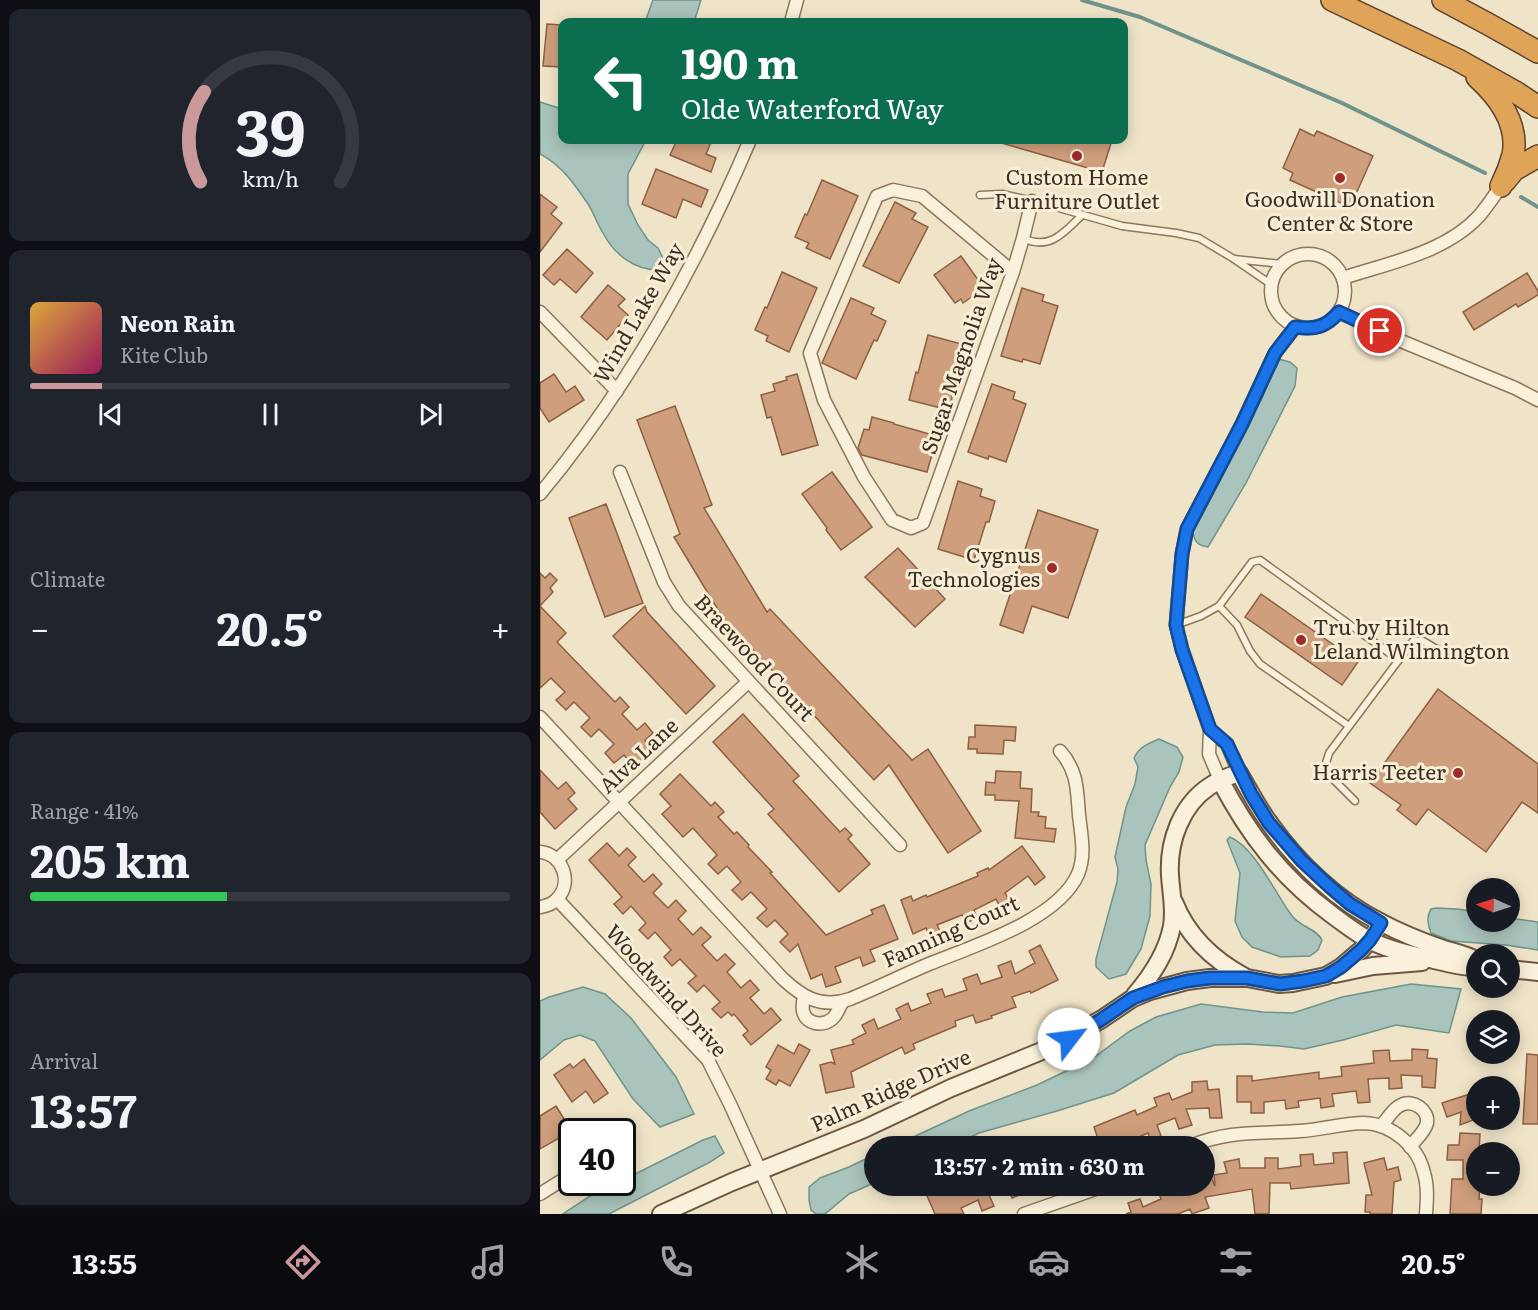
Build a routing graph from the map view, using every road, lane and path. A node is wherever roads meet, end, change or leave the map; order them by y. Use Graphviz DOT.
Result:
graph roads {
  1 [pos="796,0"];
  2 [pos="1332,0"];
  3 [pos="1443,0"];
  4 [pos="791,18"];
  5 [pos="1538,52"];
  6 [pos="1458,60"];
  7 [pos="1538,107"];
  8 [pos="748,144"];
  9 [pos="1538,156"];
  10 [pos="1501,186"];
  11 [pos="980,195"];
  12 [pos="1032,201"];
  13 [pos="1082,215"];
  14 [pos="1023,238"];
  15 [pos="1234,259"];
  16 [pos="1282,264"];
  17 [pos="1012,272"];
  18 [pos="1343,278"];
  19 [pos="1272,285"];
  20 [pos="540,312"];
  21 [pos="1339,312"];
  22 [pos="1295,327"];
  23 [pos="617,391"];
  24 [pos="1538,400"];
  25 [pos="620,472"];
  26 [pos="540,494"];
  27 [pos="1219,606"];
  28 [pos="1176,625"];
  29 [pos="1447,655"];
  30 [pos="1399,660"];
  31 [pos="748,682"];
  32 [pos="540,717"];
  33 [pos="1349,726"];
  34 [pos="1210,729"];
  35 [pos="1060,751"];
  36 [pos="1239,772"];
  37 [pos="1220,780"];
  38 [pos="1355,801"];
  39 [pos="619,802"];
  40 [pos="900,845"];
  41 [pos="540,852"];
  42 [pos="557,860"];
  43 [pos="557,899"];
  44 [pos="1173,902"];
  45 [pos="540,907"];
  46 [pos="1381,923"];
  47 [pos="1370,940"];
  48 [pos="1466,956"];
  49 [pos="1443,963"];
  50 [pos="1466,967"];
  51 [pos="1520,970"];
  52 [pos="1538,972"];
  53 [pos="1326,976"];
  54 [pos="1247,978"];
  55 [pos="804,996"];
  56 [pos="1133,998"];
  57 [pos="842,1002"];
  58 [pos="1381,1126"];
  59 [pos="1215,1138"];
  60 [pos="1410,1147"];
  61 [pos="761,1170"];
  62 [pos="558,1183"];
  63 [pos="540,1194"];
  64 [pos="1076,1196"];
  65 [pos="661,1214"];
  66 [pos="780,1214"];
  67 [pos="1024,1214"];
  68 [pos="1426,1214"];
  1 -- 4 [label="street"];
  2 -- 6 [label="highway"];
  3 -- 5 [label="highway"];
  6 -- 7 [label="highway"];
  6 -- 10 [label="highway"];
  8 -- 23 [label="street, Wind Lake Way"];
  9 -- 10 [label="highway"];
  10 -- 18 [label="street"];
  11 -- 12 [label="lane"];
  12 -- 13 [label="lane"];
  12 -- 14 [label="street, Sugar Magnolia Way"];
  13 -- 14 [label="lane"];
  13 -- 15 [label="lane"];
  14 -- 17 [label="street, Sugar Magnolia Way"];
  15 -- 16 [label="lane"];
  15 -- 19 [label="lane"];
  16 -- 18 [label="street"];
  16 -- 19 [label="street"];
  17 -- 17 [label="street, Sugar Magnolia Way"];
  18 -- 21 [label="street"];
  19 -- 22 [label="street"];
  20 -- 23 [label="street"];
  21 -- 22 [label="street"];
  21 -- 24 [label="street"];
  22 -- 28 [label="street"];
  23 -- 26 [label="street, Wind Lake Way"];
  25 -- 31 [label="street, Braewood Court"];
  27 -- 28 [label="lane"];
  27 -- 30 [label="lane"];
  27 -- 33 [label="lane"];
  28 -- 34 [label="street"];
  29 -- 30 [label="lane"];
  30 -- 33 [label="lane"];
  31 -- 39 [label="street, Alva Lane"];
  31 -- 40 [label="street, Braewood Court"];
  32 -- 39 [label="street, Fanning Court"];
  33 -- 38 [label="lane"];
  34 -- 36 [label="street"];
  34 -- 37 [label="street"];
  35 -- 57 [label="street, Fanning Court"];
  36 -- 37 [label="street, Palm Ridge Drive"];
  36 -- 46 [label="street"];
  37 -- 44 [label="street, Palm Ridge Drive"];
  37 -- 47 [label="street"];
  39 -- 42 [label="street, Alva Lane"];
  39 -- 55 [label="street, Fanning Court"];
  41 -- 42 [label="street"];
  42 -- 43 [label="street"];
  43 -- 45 [label="street"];
  43 -- 61 [label="street, Woodwind Drive"];
  44 -- 54 [label="street"];
  44 -- 56 [label="street, Palm Ridge Drive"];
  46 -- 47 [label="street, Palm Ridge Drive"];
  46 -- 48 [label="street"];
  47 -- 49 [label="street"];
  47 -- 53 [label="street, Palm Ridge Drive"];
  49 -- 50 [label="street"];
  49 -- 53 [label="street"];
  51 -- 52 [label="street"];
  53 -- 54 [label="street, Palm Ridge Drive"];
  54 -- 56 [label="street, Palm Ridge Drive"];
  55 -- 57 [label="street, Fanning Court"];
  55 -- 57 [label="street, Fanning Court"];
  56 -- 61 [label="street, Palm Ridge Drive"];
  58 -- 59 [label="street"];
  58 -- 60 [label="street"];
  58 -- 60 [label="street"];
  60 -- 68 [label="street"];
  61 -- 65 [label="street, Palm Ridge Drive"];
  61 -- 66 [label="street, Woodwind Drive"];
  62 -- 63 [label="street"];
  64 -- 67 [label="street"];
}
